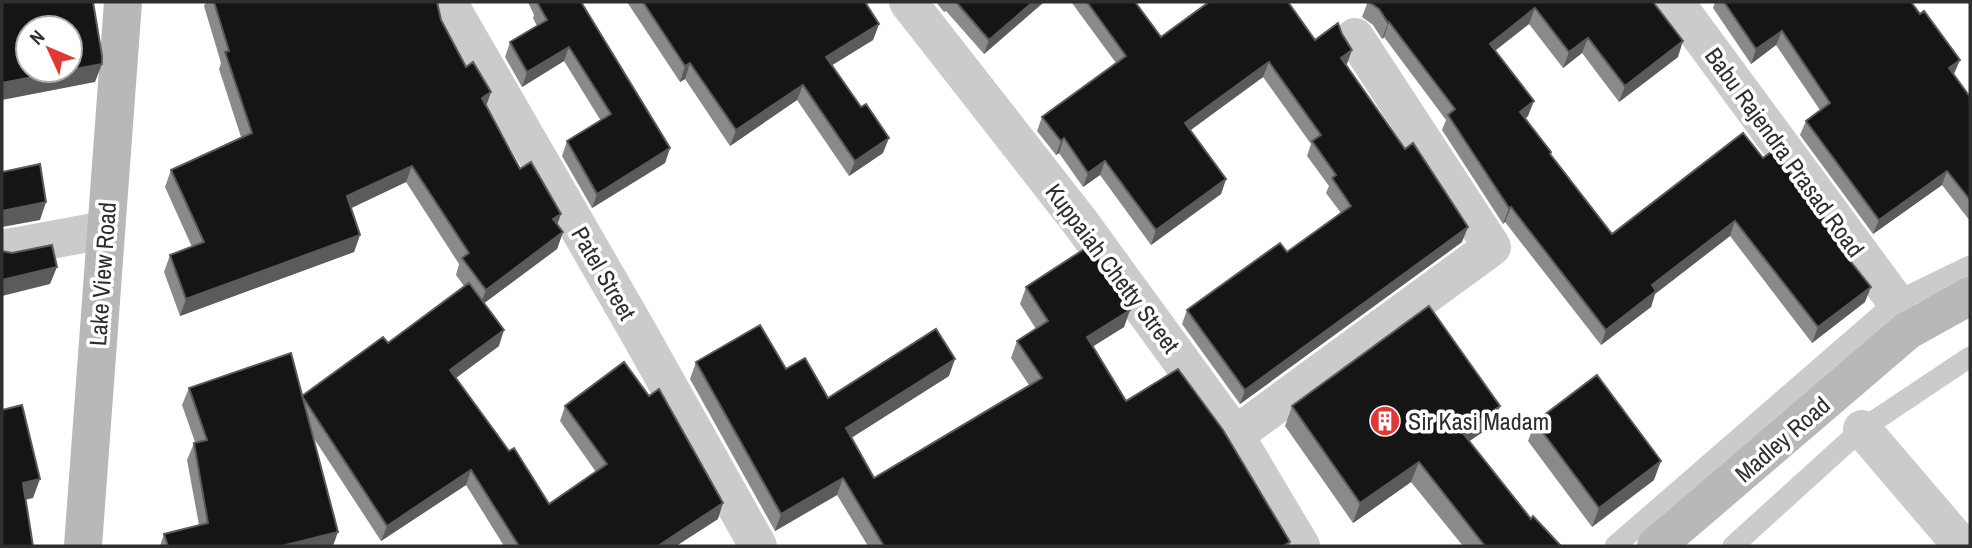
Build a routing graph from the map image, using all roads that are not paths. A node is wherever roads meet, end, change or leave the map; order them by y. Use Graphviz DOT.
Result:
graph roads {
  1 [pos="123,2"];
  2 [pos="448,2"];
  3 [pos="908,2"];
  4 [pos="1675,2"];
  5 [pos="1355,37"];
  6 [pos="106,230"];
  7 [pos="2,249"];
  8 [pos="1970,266"];
  9 [pos="1970,296"];
  10 [pos="1902,316"];
  11 [pos="1970,357"];
  12 [pos="1862,429"];
  13 [pos="1235,435"];
  14 [pos="83,546"];
  15 [pos="758,546"];
  16 [pos="1301,546"];
  17 [pos="1615,546"];
  18 [pos="1656,546"];
  19 [pos="1733,546"];
  20 [pos="1962,546"];
  1 -- 6 [label="street, Lake View Road"];
  2 -- 15 [label="street, Patel Street"];
  3 -- 13 [label="street, Kuppaiah Chetty Street"];
  4 -- 10 [label="street, Babu Rajendra Prasad Road"];
  5 -- 13 [label="street"];
  6 -- 7 [label="street"];
  6 -- 14 [label="street, Lake View Road"];
  8 -- 10 [label="lane"];
  9 -- 10 [label="street, Madley Road"];
  10 -- 17 [label="lane"];
  10 -- 18 [label="street, Madley Road"];
  11 -- 12 [label="lane"];
  12 -- 19 [label="lane"];
  12 -- 20 [label="street"];
  13 -- 16 [label="street, Kuppaiah Chetty Street"];
}
